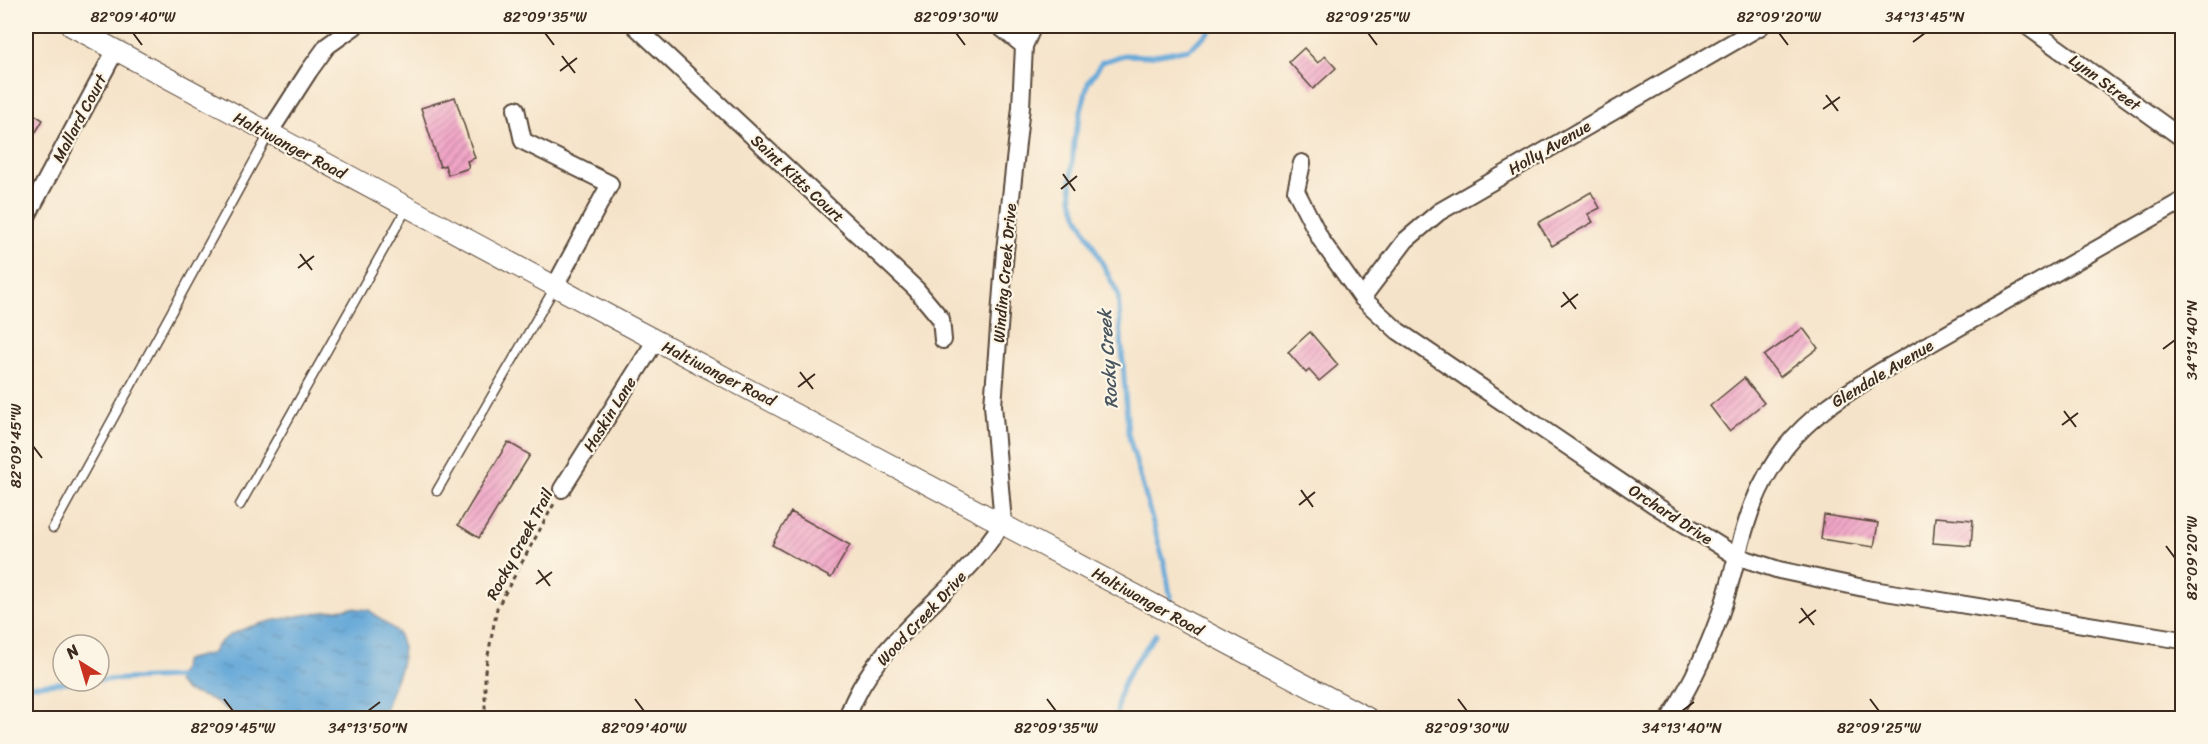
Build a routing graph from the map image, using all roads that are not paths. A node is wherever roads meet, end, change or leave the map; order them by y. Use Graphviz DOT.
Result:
graph roads {
  1 [pos="71,26"];
  2 [pos="355,26"];
  3 [pos="635,26"];
  4 [pos="999,26"];
  5 [pos="1033,26"];
  6 [pos="1761,26"];
  7 [pos="2027,26"];
  8 [pos="1024,46"];
  9 [pos="115,51"];
  10 [pos="516,109"];
  11 [pos="270,134"];
  12 [pos="2182,138"];
  13 [pos="1302,163"];
  14 [pos="2182,201"];
  15 [pos="408,207"];
  16 [pos="26,218"];
  17 [pos="555,286"];
  18 [pos="1362,298"];
  19 [pos="656,340"];
  20 [pos="943,340"];
  21 [pos="562,489"];
  22 [pos="436,491"];
  23 [pos="240,506"];
  24 [pos="1003,523"];
  25 [pos="53,528"];
  26 [pos="1736,556"];
  27 [pos="2182,640"];
  28 [pos="847,718"];
  29 [pos="1368,718"];
  30 [pos="1670,718"];
  1 -- 9 [label="street, Haltiwanger Road"];
  2 -- 11 [label="street"];
  3 -- 20 [label="street, Saint Kitts Court"];
  4 -- 8 [label="street"];
  5 -- 8 [label="street, Winding Creek Drive"];
  6 -- 18 [label="street, Holly Avenue"];
  7 -- 12 [label="street, Lynn Street"];
  8 -- 24 [label="street, Winding Creek Drive"];
  9 -- 11 [label="street, Haltiwanger Road"];
  9 -- 16 [label="street, Mallard Court"];
  10 -- 17 [label="street"];
  11 -- 15 [label="street, Haltiwanger Road"];
  11 -- 25 [label="lane"];
  13 -- 18 [label="street, Orchard Drive"];
  14 -- 26 [label="street, Glendale Avenue"];
  15 -- 17 [label="street, Haltiwanger Road"];
  15 -- 23 [label="lane"];
  17 -- 19 [label="street, Haltiwanger Road"];
  17 -- 22 [label="lane"];
  18 -- 26 [label="street, Orchard Drive"];
  19 -- 21 [label="street, Haskin Lane"];
  19 -- 24 [label="street, Haltiwanger Road"];
  24 -- 28 [label="street, Wood Creek Drive"];
  24 -- 29 [label="street, Haltiwanger Road"];
  26 -- 27 [label="street, Orchard Drive"];
  26 -- 30 [label="street, Glendale Avenue"];
}
